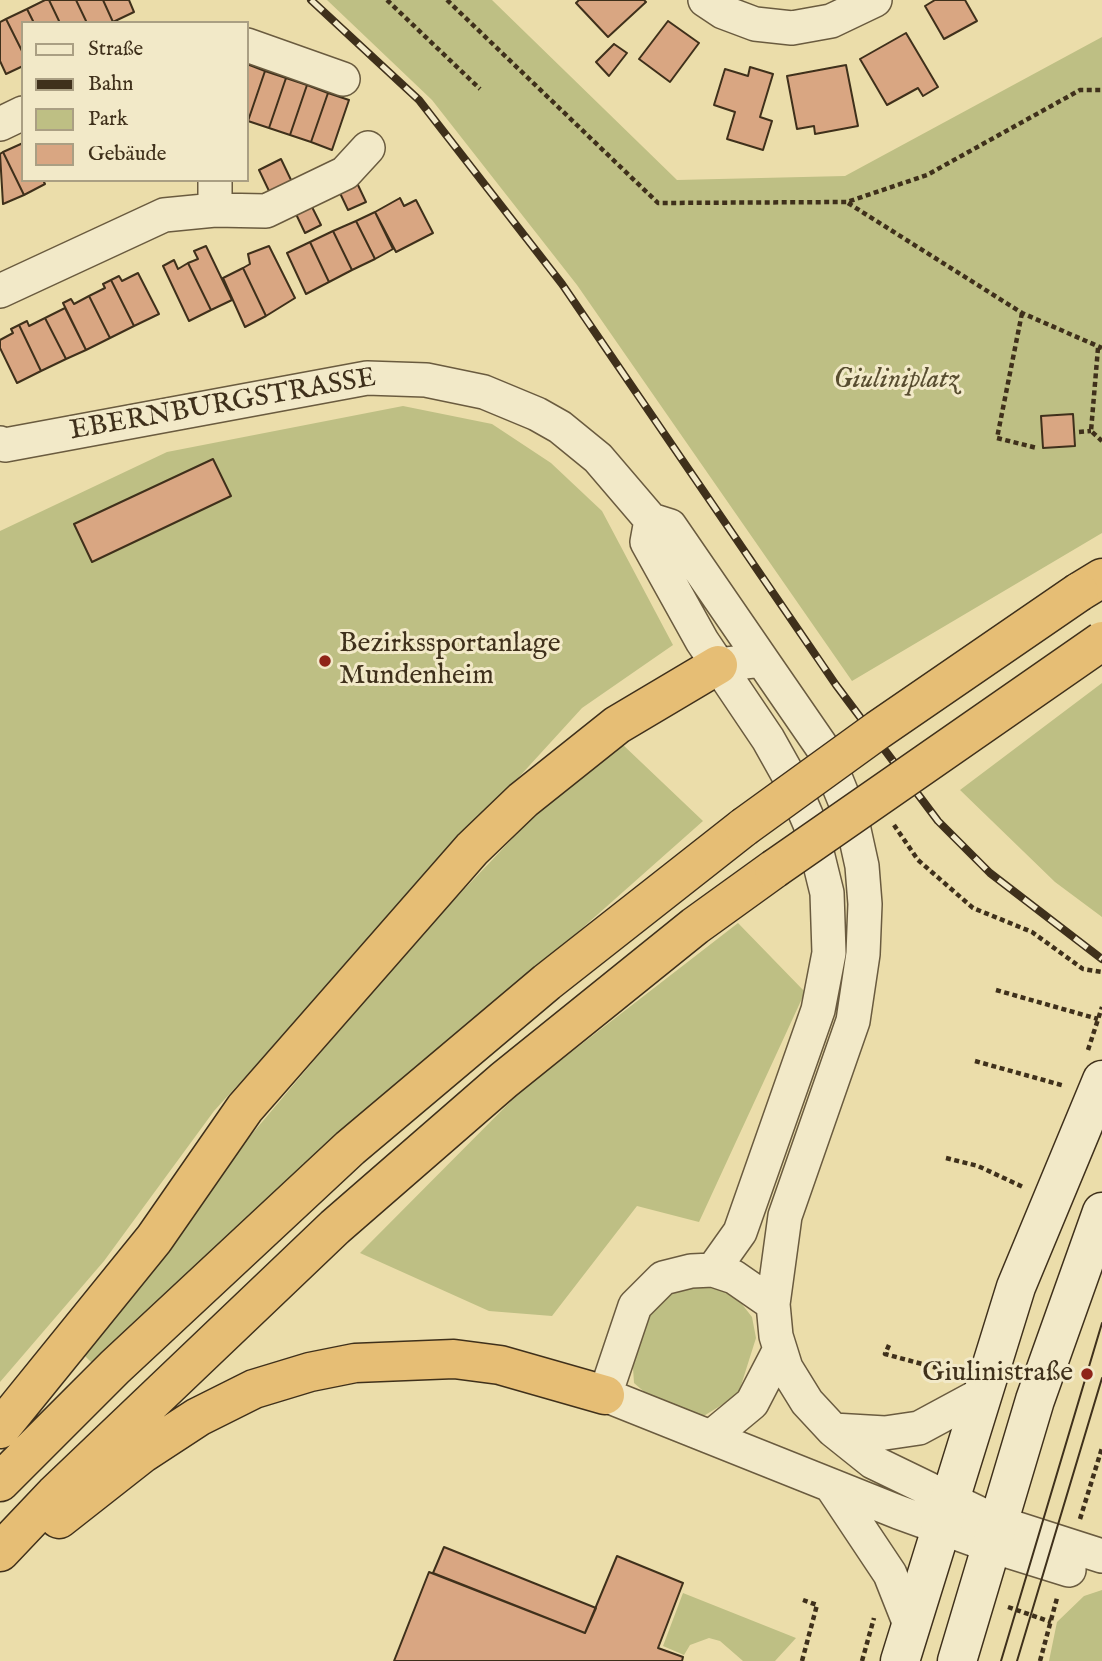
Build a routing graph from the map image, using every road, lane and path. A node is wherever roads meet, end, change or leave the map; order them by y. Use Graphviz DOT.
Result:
graph roads {
  1 [pos="387,0"];
  2 [pos="447,0"];
  3 [pos="705,0"];
  4 [pos="875,0"];
  5 [pos="248,45"];
  6 [pos="343,79"];
  7 [pos="480,89"];
  8 [pos="1102,90"];
  9 [pos="21,114"];
  10 [pos="0,124"];
  11 [pos="368,148"];
  12 [pos="215,195"];
  13 [pos="847,202"];
  14 [pos="0,291"];
  15 [pos="1022,313"];
  16 [pos="1100,348"];
  17 [pos="1091,431"];
  18 [pos="1079,432"];
  19 [pos="1102,441"];
  20 [pos="0,443"];
  21 [pos="1037,448"];
  22 [pos="651,520"];
  23 [pos="1102,578"];
  24 [pos="1102,641"];
  25 [pos="762,660"];
  26 [pos="718,665"];
  27 [pos="887,816"];
  28 [pos="1102,972"];
  29 [pos="996,990"];
  30 [pos="1098,1019"];
  31 [pos="975,1060"];
  32 [pos="1092,1100"];
  33 [pos="946,1158"];
  34 [pos="1028,1189"];
  35 [pos="1102,1212"];
  36 [pos="713,1270"];
  37 [pos="773,1304"];
  38 [pos="888,1345"];
  39 [pos="779,1351"];
  40 [pos="967,1383"];
  41 [pos="605,1395"];
  42 [pos="0,1429"];
  43 [pos="833,1430"];
  44 [pos="710,1437"];
  45 [pos="1102,1448"];
  46 [pos="0,1482"];
  47 [pos="832,1487"];
  48 [pos="946,1513"];
  49 [pos="995,1535"];
  50 [pos="0,1552"];
  51 [pos="1080,1557"];
  52 [pos="0,1561"];
  53 [pos="1102,1579"];
  54 [pos="803,1600"];
  55 [pos="906,1644"];
  56 [pos="802,1661"];
  57 [pos="957,1661"];
  58 [pos="1040,1661"];
  1 -- 7 [label="path"];
  2 -- 13 [label="path"];
  3 -- 4 [label="street"];
  5 -- 6 [label="street"];
  8 -- 13 [label="path"];
  9 -- 10 [label="street"];
  11 -- 12 [label="street"];
  12 -- 14 [label="street"];
  13 -- 15 [label="path"];
  15 -- 16 [label="path"];
  15 -- 21 [label="path"];
  16 -- 17 [label="path"];
  17 -- 18 [label="path"];
  17 -- 19 [label="path"];
  20 -- 22 [label="street, EBERNBURGSTRASSE"];
  22 -- 25 [label="street, EBERNBURGSTRASSE"];
  22 -- 26 [label="street"];
  23 -- 46 [label="highway, bridge"];
  24 -- 50 [label="highway, bridge"];
  25 -- 26 [label="street"];
  25 -- 37 [label="street, EBERNBURGSTRASSE"];
  26 -- 36 [label="street"];
  26 -- 42 [label="highway"];
  27 -- 28 [label="path"];
  29 -- 30 [label="path"];
  31 -- 32 [label="path"];
  32 -- 40 [label="main road"];
  33 -- 34 [label="path"];
  35 -- 49 [label="main road"];
  36 -- 37 [label="street"];
  36 -- 41 [label="street"];
  37 -- 39 [label="street, EBERNBURGSTRASSE"];
  38 -- 40 [label="path"];
  39 -- 43 [label="street, EBERNBURGSTRASSE"];
  39 -- 44 [label="street"];
  40 -- 43 [label="street"];
  40 -- 48 [label="main road"];
  41 -- 44 [label="street"];
  41 -- 52 [label="highway"];
  43 -- 48 [label="street, EBERNBURGSTRASSE"];
  44 -- 47 [label="street"];
  45 -- 51 [label="path"];
  47 -- 48 [label="street"];
  47 -- 55 [label="street"];
  48 -- 49 [label="street, EBERNBURGSTRASSE"];
  48 -- 55 [label="main road"];
  49 -- 51 [label="street, EBERNBURGSTRASSE"];
  49 -- 57 [label="main road"];
  51 -- 53 [label="street, EBERNBURGSTRASSE"];
  51 -- 58 [label="path"];
  54 -- 56 [label="path"];
}
